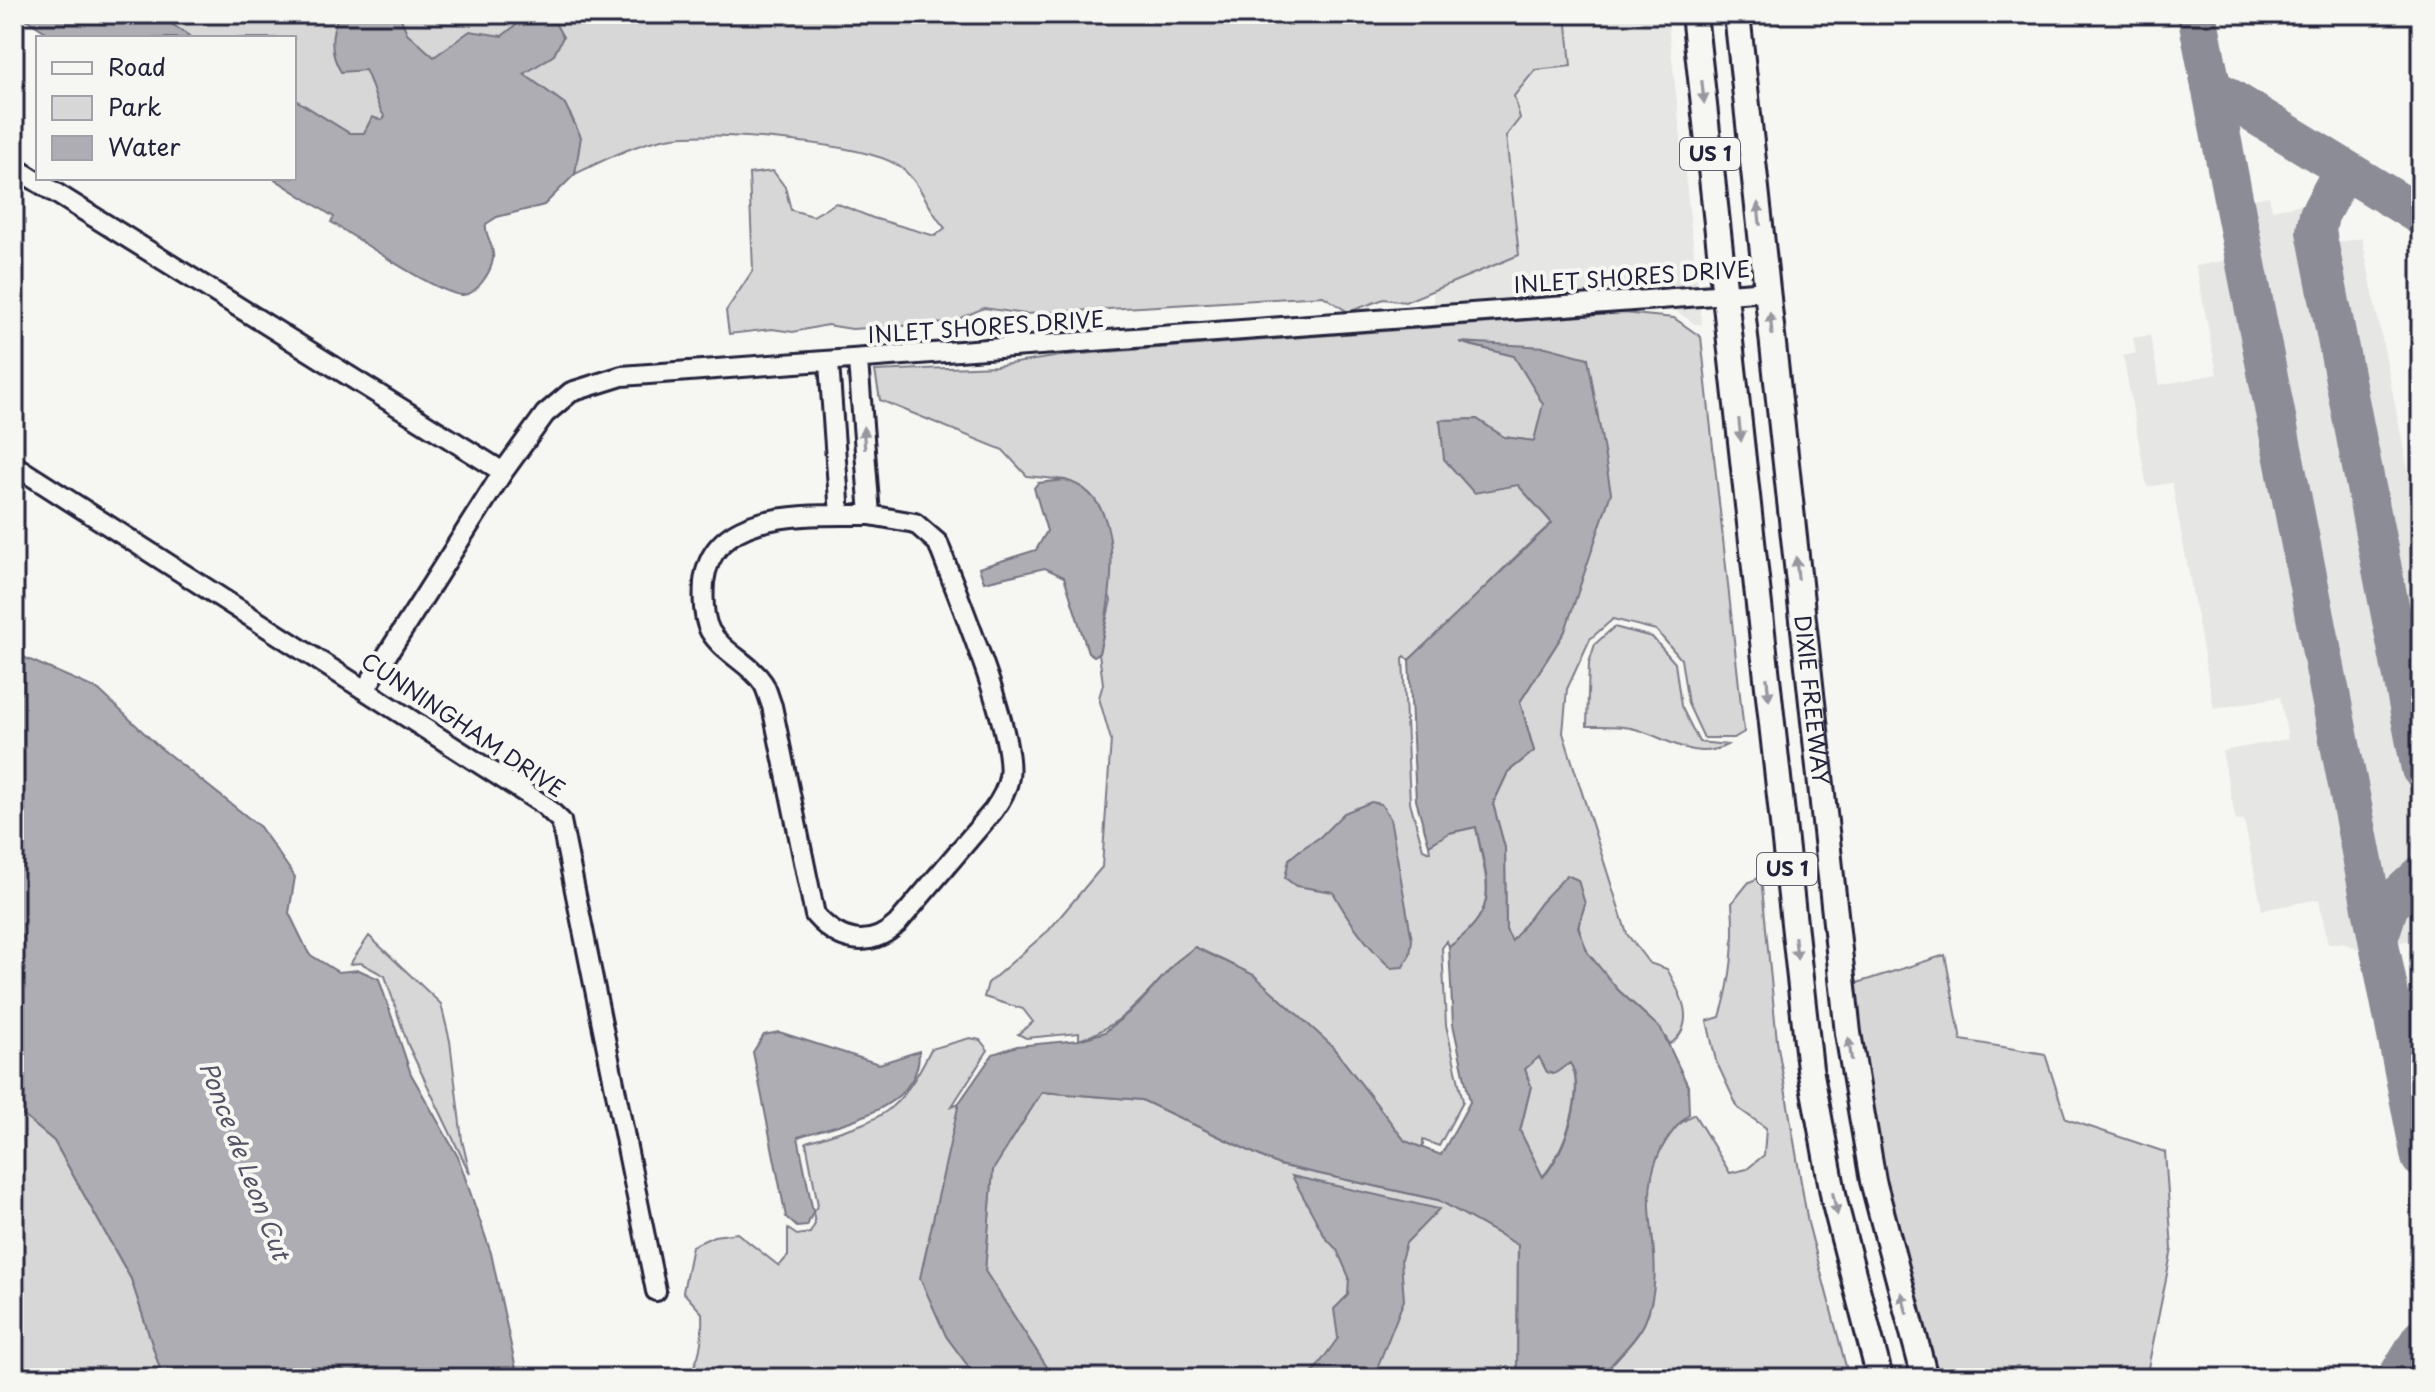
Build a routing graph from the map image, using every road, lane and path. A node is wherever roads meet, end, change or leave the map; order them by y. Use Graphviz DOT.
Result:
graph roads {
  1 [pos="1694,14"];
  2 [pos="1737,14"];
  3 [pos="14,167"];
  4 [pos="1768,291"];
  5 [pos="1725,295"];
  6 [pos="858,361"];
  7 [pos="829,363"];
  8 [pos="14,465"];
  9 [pos="503,472"];
  10 [pos="840,515"];
  11 [pos="870,515"];
  12 [pos="366,688"];
  13 [pos="656,1291"];
  14 [pos="1880,1378"];
  15 [pos="1925,1378"];
  1 -- 5 [label="main road, DIXIE FREEWAY / US 1, one-way"];
  4 -- 2 [label="main road, DIXIE FREEWAY / US 1, one-way"];
  3 -- 9 [label="street"];
  4 -- 5 [label="street, INLET SHORES DRIVE"];
  15 -- 4 [label="main road, DIXIE FREEWAY / US 1, one-way"];
  5 -- 6 [label="street, INLET SHORES DRIVE"];
  5 -- 14 [label="main road, DIXIE FREEWAY / US 1, one-way"];
  6 -- 7 [label="street, INLET SHORES DRIVE"];
  11 -- 6 [label="street, one-way"];
  7 -- 9 [label="street, INLET SHORES DRIVE"];
  7 -- 10 [label="street"];
  8 -- 12 [label="street, CUNNINGHAM DRIVE"];
  9 -- 12 [label="street, INLET SHORES DRIVE"];
  10 -- 11 [label="street"];
  10 -- 11 [label="street"];
  12 -- 13 [label="street, CUNNINGHAM DRIVE"];
}
